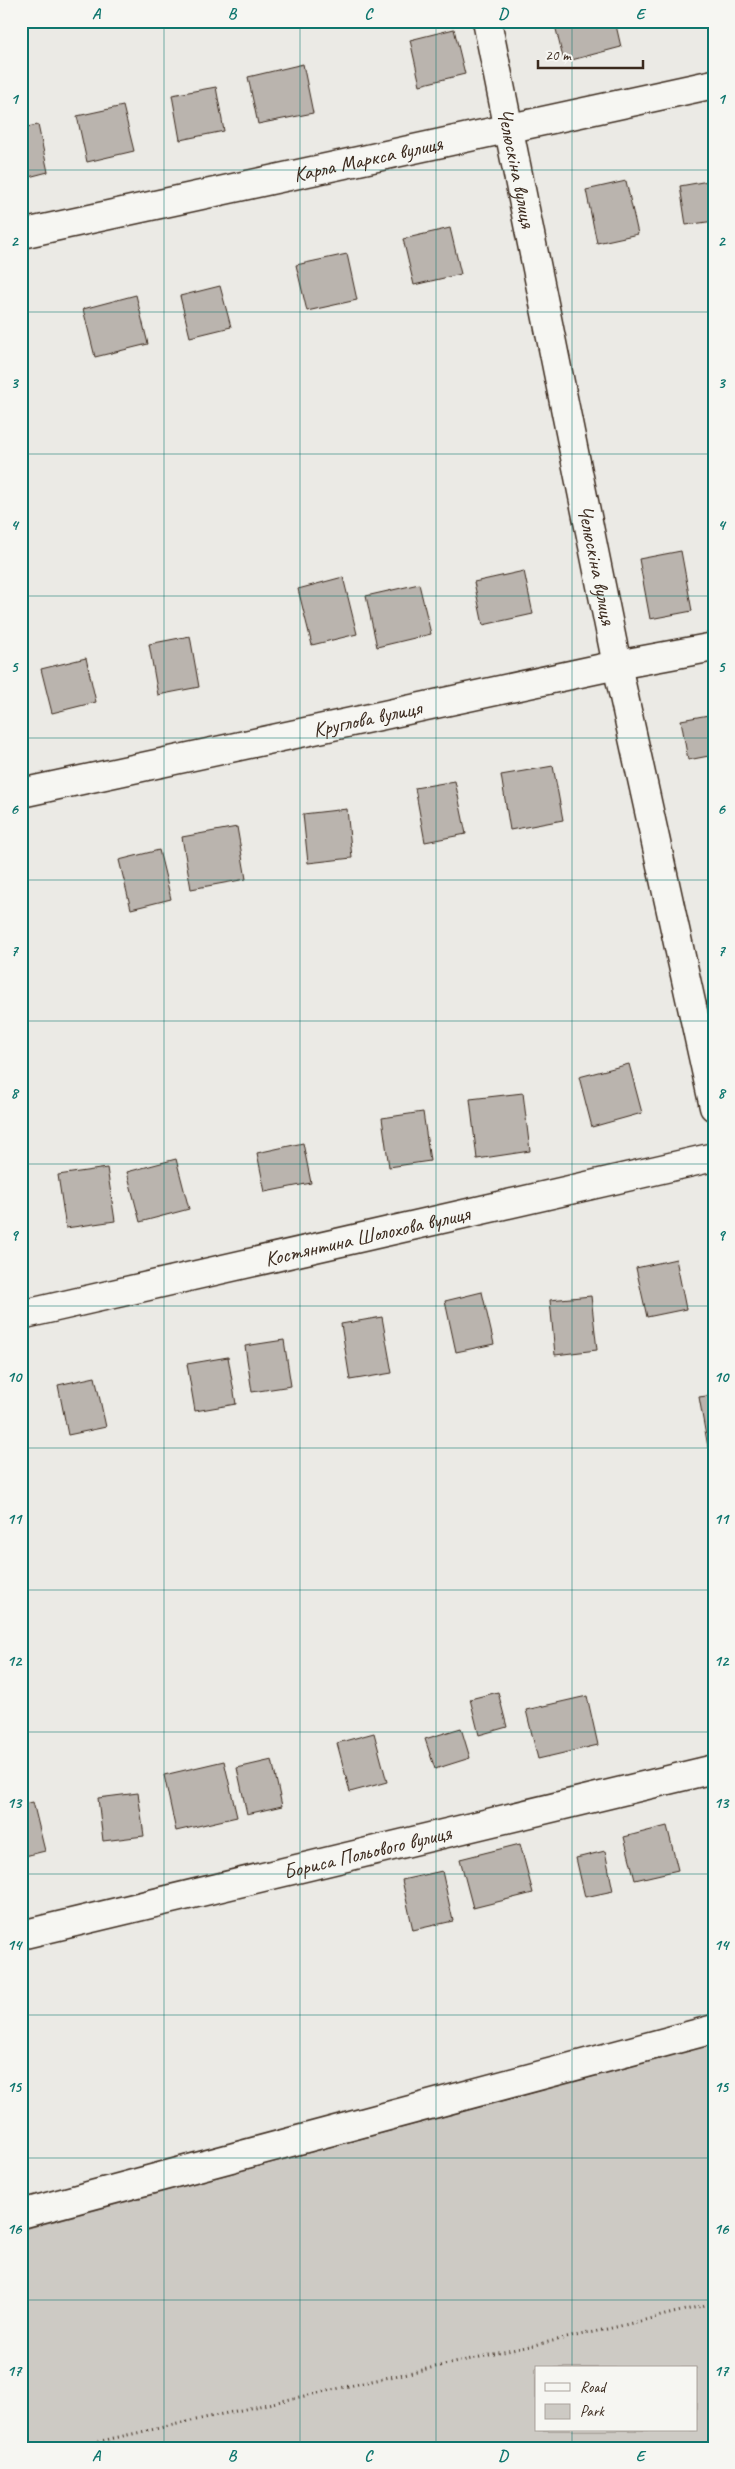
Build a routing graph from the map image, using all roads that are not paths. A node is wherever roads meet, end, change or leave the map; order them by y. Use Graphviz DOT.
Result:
graph roads {
  1 [pos="487,21"];
  2 [pos="714,84"];
  3 [pos="508,127"];
  4 [pos="21,234"];
  5 [pos="714,647"];
  6 [pos="617,665"];
  7 [pos="21,793"];
  8 [pos="714,1107"];
  9 [pos="714,1157"];
  10 [pos="21,1315"];
  11 [pos="714,1769"];
  12 [pos="21,1935"];
  13 [pos="714,2029"];
  14 [pos="21,2214"];
  1 -- 3 [label="street, Челюскіна вулиця"];
  2 -- 3 [label="street, Карла Маркса вулиця"];
  3 -- 4 [label="street, Карла Маркса вулиця"];
  3 -- 6 [label="street, Челюскіна вулиця"];
  5 -- 6 [label="street, Круглова вулиця"];
  6 -- 7 [label="street, Круглова вулиця"];
  6 -- 8 [label="street, Челюскіна вулиця"];
  9 -- 10 [label="street, Костянтина Шолохова вулиця"];
  11 -- 12 [label="street, Бориса Польового вулиця"];
  13 -- 14 [label="street"];
}
